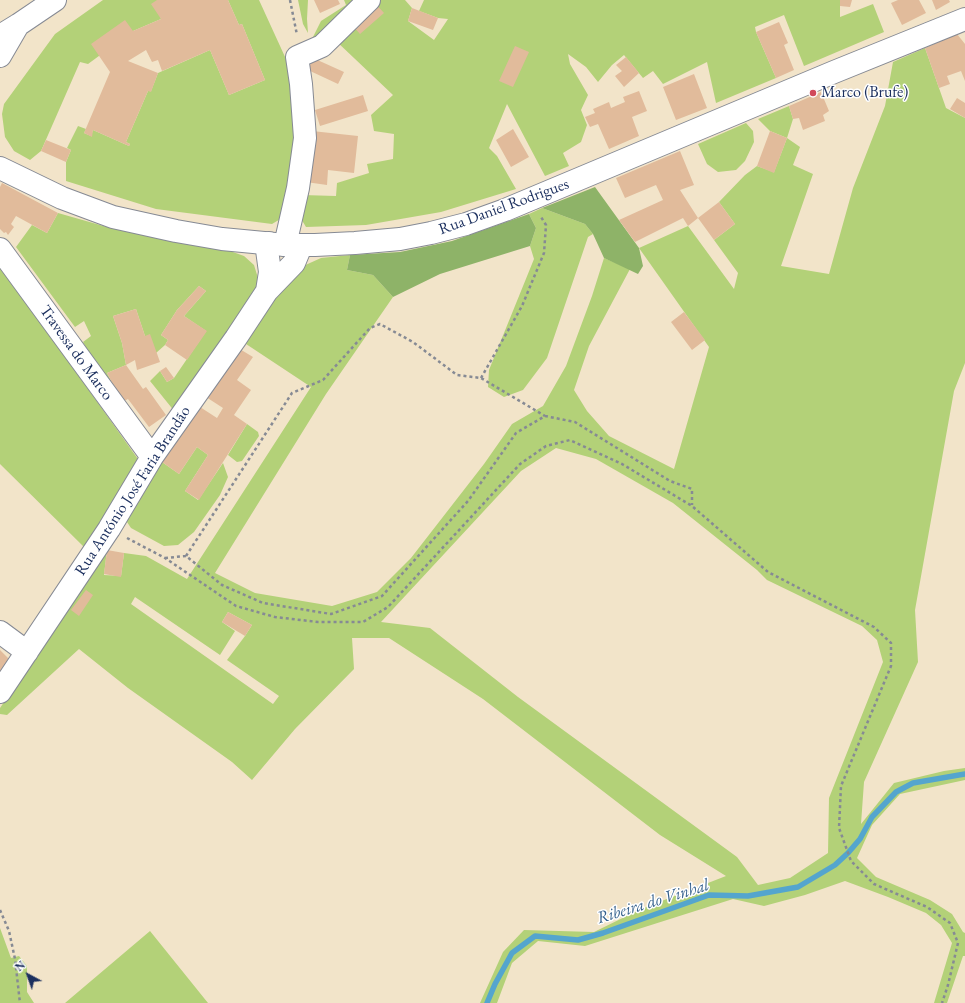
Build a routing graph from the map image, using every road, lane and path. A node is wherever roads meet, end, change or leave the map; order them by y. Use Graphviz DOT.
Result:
graph roads {
  1 [pos="55,0"];
  2 [pos="290,0"];
  3 [pos="369,0"];
  4 [pos="965,19"];
  5 [pos="9,30"];
  6 [pos="0,56"];
  7 [pos="296,58"];
  8 [pos="0,168"];
  9 [pos="539,213"];
  10 [pos="284,244"];
  11 [pos="0,249"];
  12 [pos="267,291"];
  13 [pos="481,378"];
  14 [pos="545,416"];
  15 [pos="152,457"];
  16 [pos="692,506"];
  17 [pos="109,529"];
  18 [pos="186,556"];
  19 [pos="165,558"];
  20 [pos="0,632"];
  21 [pos="27,652"];
  22 [pos="0,692"];
  23 [pos="0,910"];
  24 [pos="20,1003"];
  25 [pos="942,1003"];
  1 -- 5 [label="street"];
  2 -- 7 [label="path"];
  3 -- 7 [label="street"];
  4 -- 10 [label="street, Rua Daniel Rodrigues"];
  5 -- 6 [label="street"];
  7 -- 10 [label="street"];
  8 -- 10 [label="street, Rua Daniel Rodrigues"];
  9 -- 13 [label="path"];
  10 -- 12 [label="street, Rua António José Faria Brandão"];
  10 -- 12 [label="street, Rua António José Faria Brandão"];
  11 -- 15 [label="street, Travessa do Marco"];
  12 -- 15 [label="street, Rua António José Faria Brandão"];
  13 -- 14 [label="path"];
  13 -- 18 [label="path"];
  14 -- 16 [label="path"];
  14 -- 18 [label="path"];
  15 -- 17 [label="street, Rua António José Faria Brandão"];
  16 -- 19 [label="path"];
  16 -- 25 [label="path"];
  17 -- 19 [label="path"];
  17 -- 21 [label="street, Rua António José Faria Brandão"];
  18 -- 19 [label="path"];
  20 -- 21 [label="street"];
  21 -- 22 [label="street, Rua António José Faria Brandão"];
  23 -- 24 [label="path"];
}
